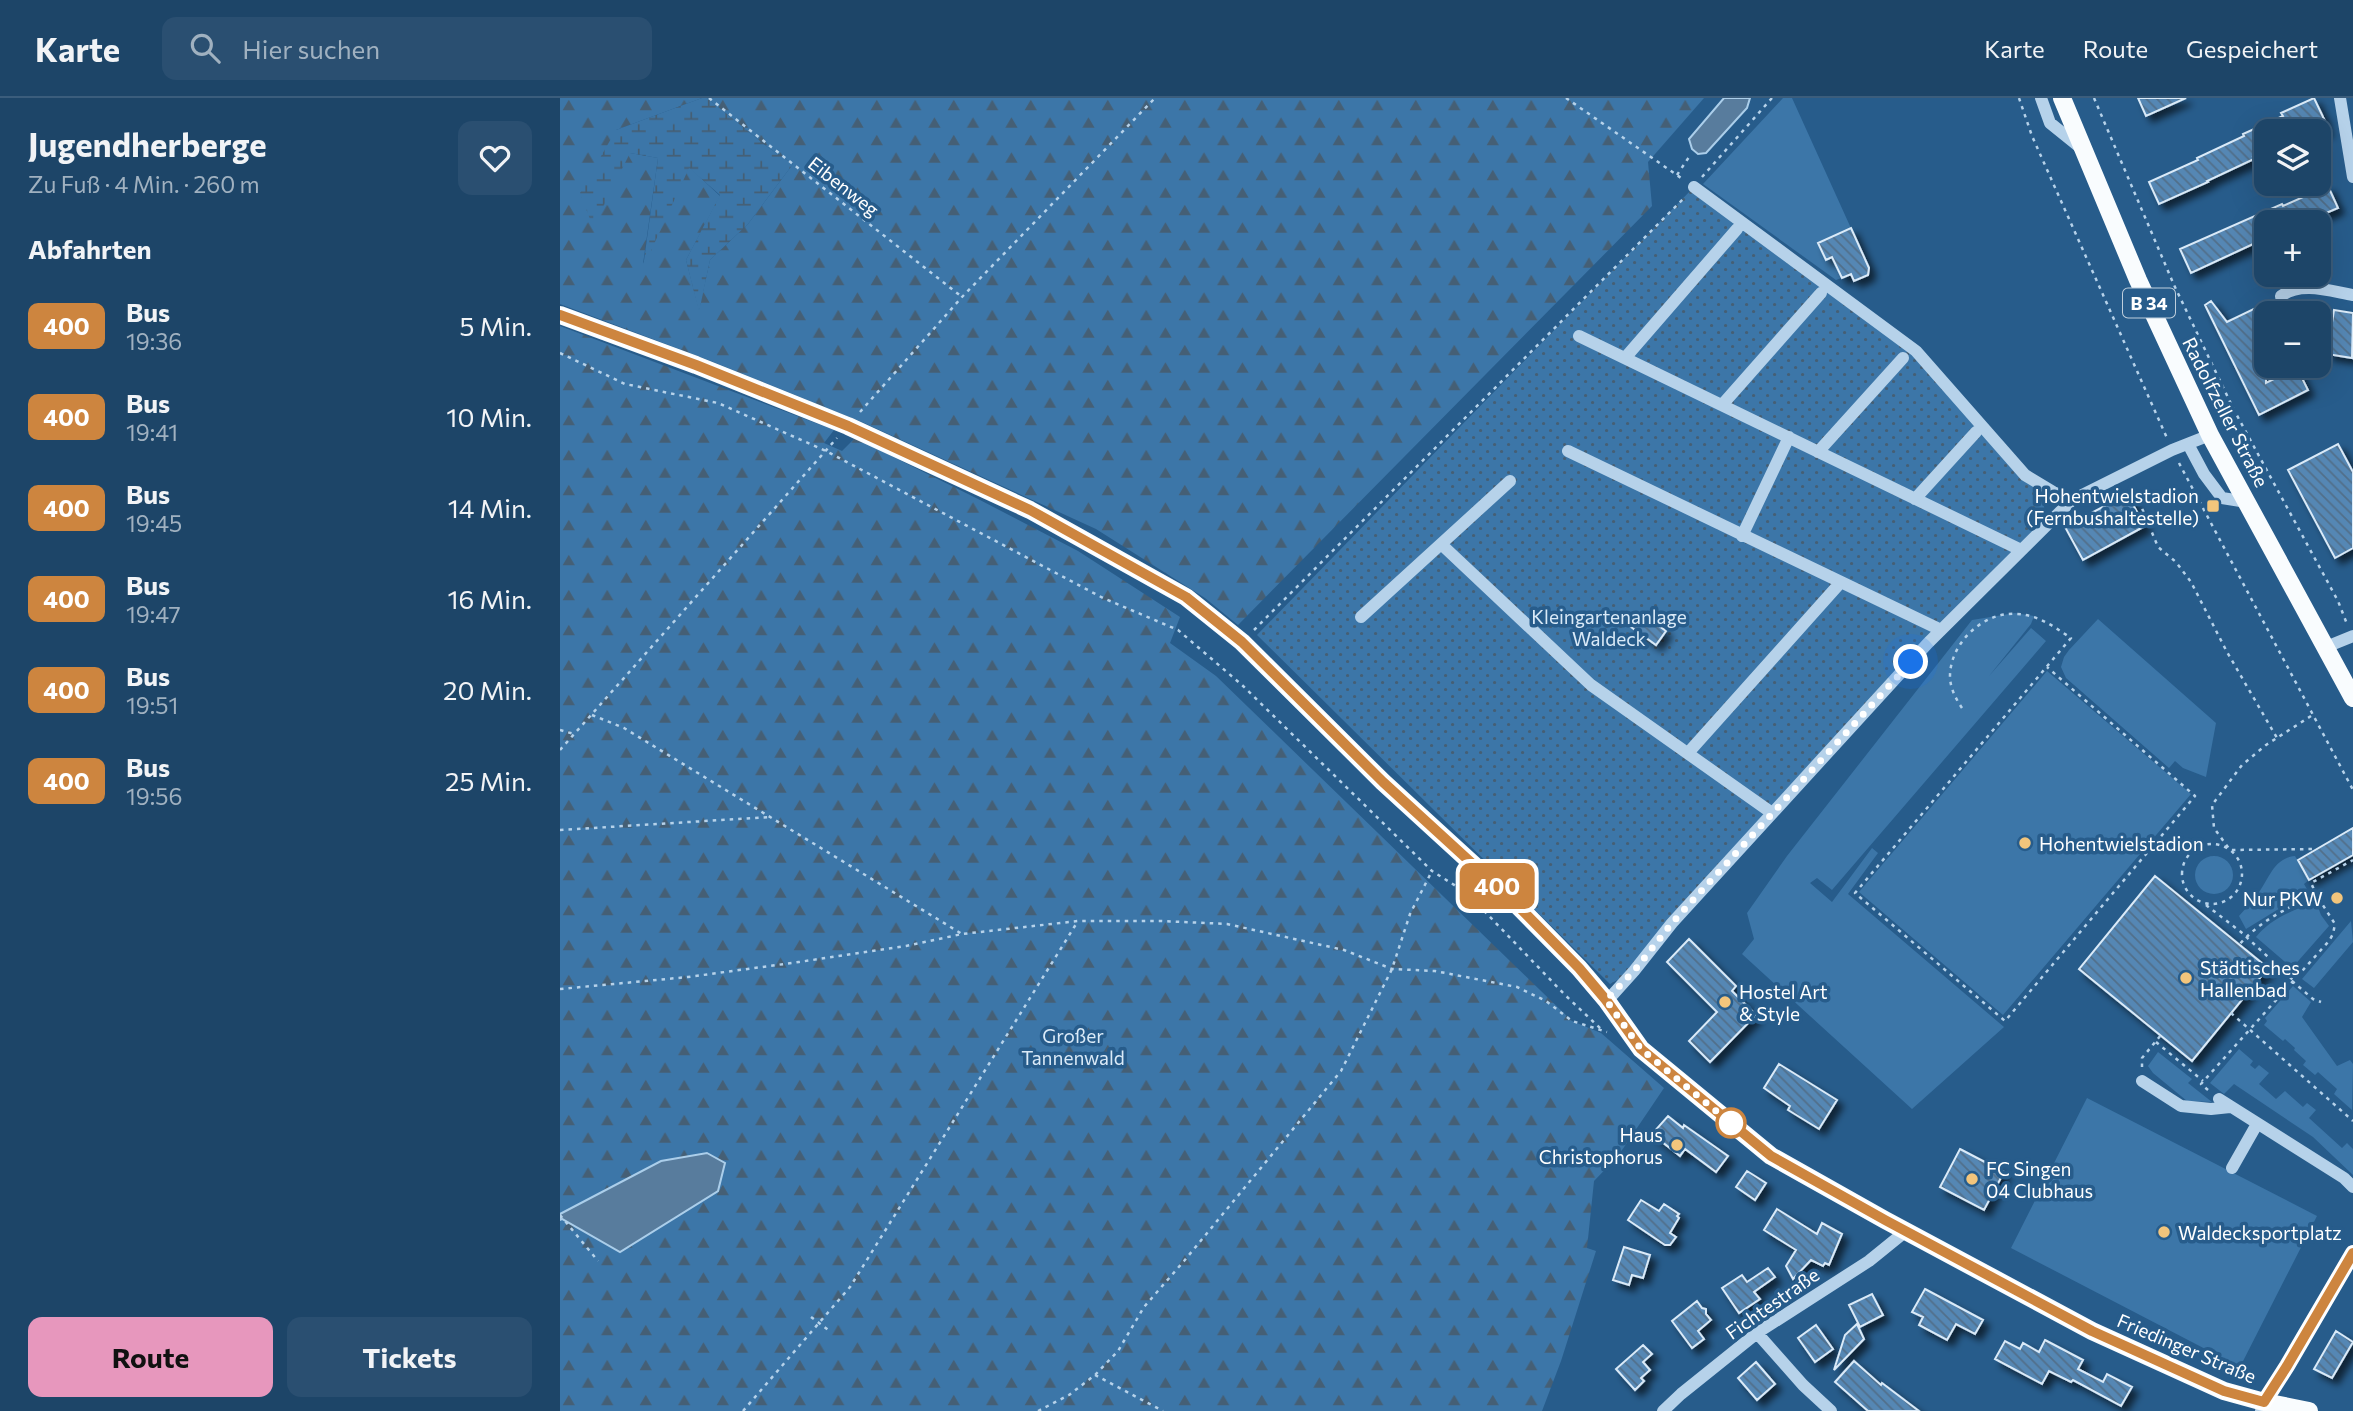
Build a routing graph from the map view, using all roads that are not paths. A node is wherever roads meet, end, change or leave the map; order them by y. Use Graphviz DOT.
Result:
graph roads {
  1 [pos="2041,98"];
  2 [pos="2062,98"];
  3 [pos="2340,98"];
  4 [pos="2083,149"];
  5 [pos="2353,177"];
  6 [pos="1694,187"];
  7 [pos="1737,229"];
  8 [pos="1821,293"];
  9 [pos="2353,295"];
  10 [pos="2282,301"];
  11 [pos="560,314"];
  12 [pos="1578,336"];
  13 [pos="1626,358"];
  14 [pos="1903,358"];
  15 [pos="1722,405"];
  16 [pos="1976,432"];
  17 [pos="2210,435"];
  18 [pos="1789,438"];
  19 [pos="2188,443"];
  20 [pos="1568,452"];
  21 [pos="1818,452"];
  22 [pos="1510,481"];
  23 [pos="1915,499"];
  24 [pos="2072,499"];
  25 [pos="2247,502"];
  26 [pos="1742,536"];
  27 [pos="1441,544"];
  28 [pos="2021,550"];
  29 [pos="1841,582"];
  30 [pos="1360,617"];
  31 [pos="1941,630"];
  32 [pos="2352,637"];
  33 [pos="2326,648"];
  34 [pos="2351,689"];
  35 [pos="1688,753"];
  36 [pos="1772,813"];
  37 [pos="1606,1000"];
  38 [pos="2142,1081"];
  39 [pos="2219,1099"];
  40 [pos="2230,1107"];
  41 [pos="2257,1124"];
  42 [pos="2232,1168"];
  43 [pos="2353,1187"];
  44 [pos="1906,1231"];
  45 [pos="2353,1253"];
  46 [pos="1758,1333"];
  47 [pos="2262,1407"];
  48 [pos="1662,1411"];
  49 [pos="1831,1411"];
  50 [pos="2309,1411"];
  1 -- 4 [label="street"];
  2 -- 4 [label="main road, Radolfzeller Straße / B 34"];
  3 -- 5 [label="street"];
  4 -- 17 [label="main road, Radolfzeller Straße / B 34"];
  6 -- 24 [label="street"];
  7 -- 13 [label="street"];
  8 -- 15 [label="street"];
  9 -- 10 [label="street"];
  11 -- 37 [label="main road, Friedinger Straße"];
  12 -- 13 [label="street"];
  13 -- 15 [label="street"];
  14 -- 21 [label="street"];
  15 -- 18 [label="street"];
  16 -- 23 [label="street"];
  17 -- 19 [label="street"];
  17 -- 25 [label="main road, Radolfzeller Straße / B 34"];
  18 -- 21 [label="street"];
  18 -- 26 [label="street"];
  19 -- 24 [label="street"];
  19 -- 25 [label="street"];
  20 -- 26 [label="street"];
  21 -- 23 [label="street"];
  22 -- 27 [label="street"];
  23 -- 28 [label="street"];
  24 -- 28 [label="street"];
  25 -- 33 [label="main road, Radolfzeller Straße / B 34"];
  26 -- 29 [label="street"];
  27 -- 30 [label="street"];
  27 -- 35 [label="street"];
  28 -- 31 [label="street"];
  29 -- 31 [label="street"];
  29 -- 35 [label="street"];
  31 -- 36 [label="street"];
  32 -- 33 [label="street"];
  33 -- 34 [label="main road, Radolfzeller Straße / B 34"];
  35 -- 36 [label="street"];
  36 -- 37 [label="street"];
  37 -- 44 [label="main road, Friedinger Straße"];
  38 -- 40 [label="street"];
  39 -- 40 [label="street"];
  40 -- 41 [label="street"];
  41 -- 42 [label="street"];
  41 -- 43 [label="street"];
  44 -- 46 [label="street, Fichtestraße"];
  44 -- 47 [label="main road, Friedinger Straße"];
  45 -- 47 [label="street"];
  46 -- 48 [label="street, Fichtestraße"];
  46 -- 49 [label="street"];
  47 -- 50 [label="main road, Friedinger Straße"];
}
